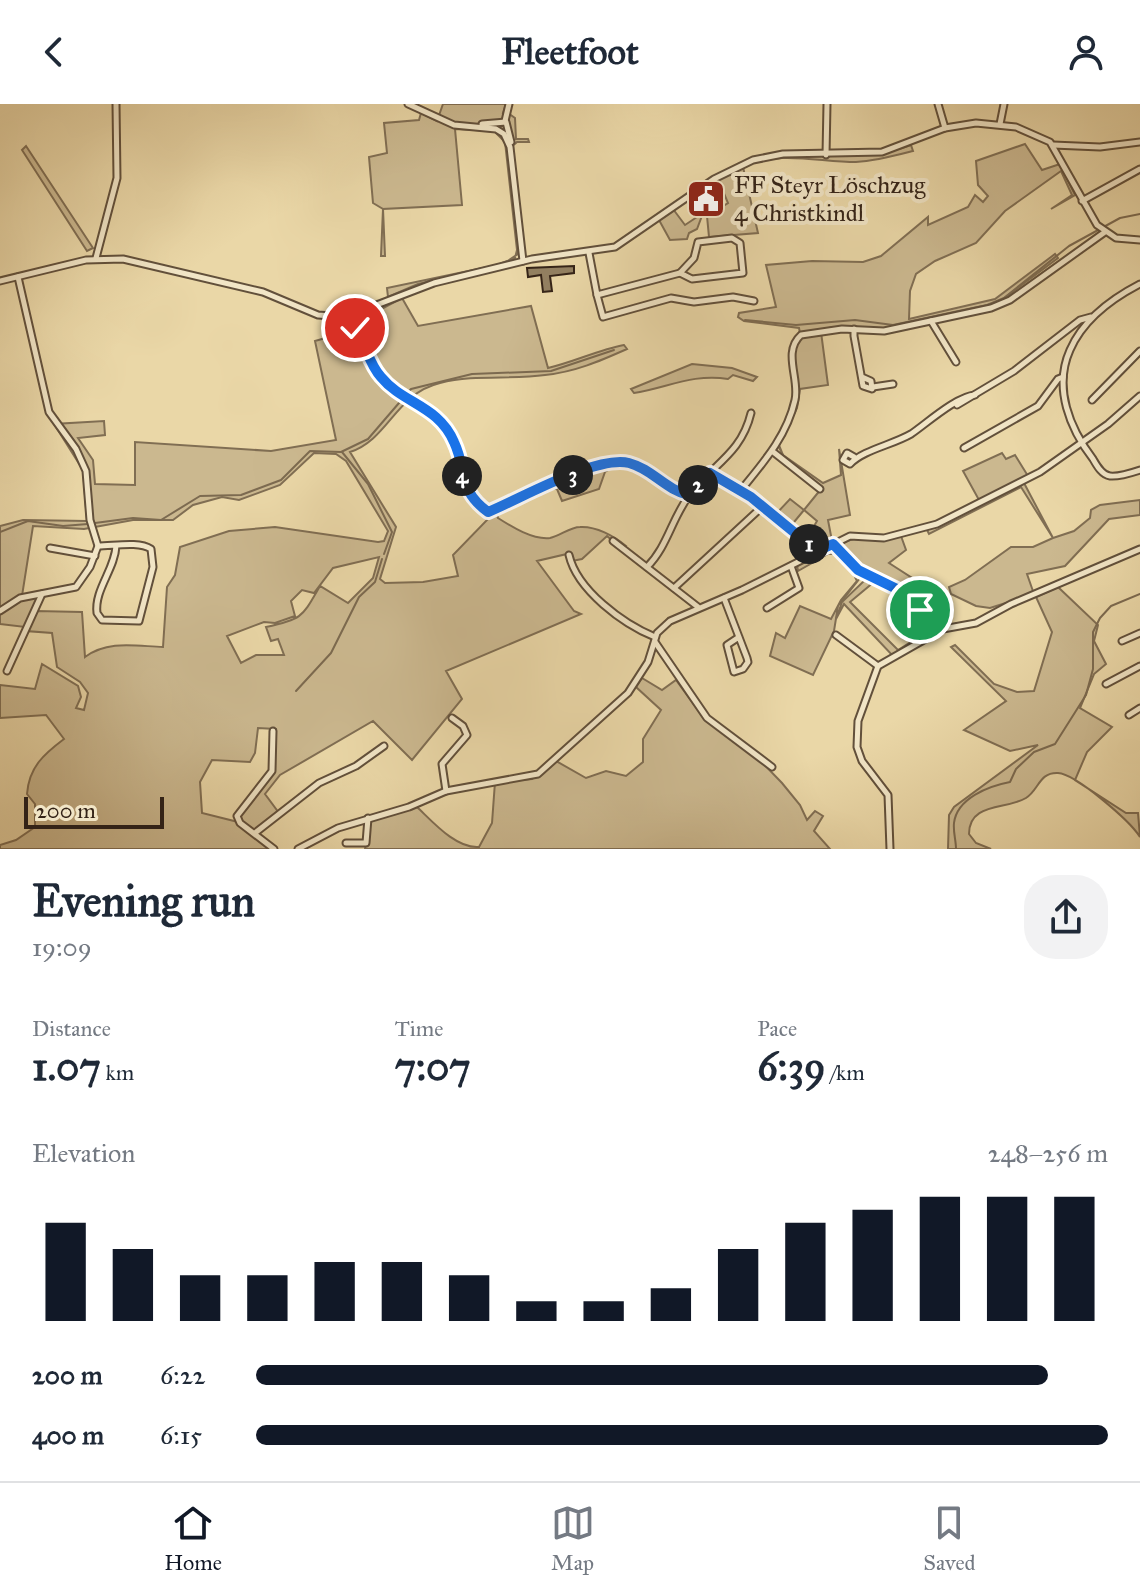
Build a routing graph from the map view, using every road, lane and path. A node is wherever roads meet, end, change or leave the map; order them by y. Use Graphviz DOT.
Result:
graph roads {
  1 [pos="116,104"];
  2 [pos="408,104"];
  3 [pos="509,104"];
  4 [pos="827,104"];
  5 [pos="938,104"];
  6 [pos="1004,104"];
  7 [pos="505,121"];
  8 [pos="1000,124"];
  9 [pos="475,127"];
  10 [pos="945,128"];
  11 [pos="1140,142"];
  12 [pos="1053,145"];
  13 [pos="510,147"];
  14 [pos="826,155"];
  15 [pos="1140,169"];
  16 [pos="1082,201"];
  17 [pos="1105,232"];
  18 [pos="1140,240"];
  19 [pos="589,253"];
  20 [pos="96,258"];
  21 [pos="523,261"];
  22 [pos="680,273"];
  23 [pos="18,277"];
  24 [pos="0,281"];
  25 [pos="1140,284"];
  26 [pos="597,295"];
  27 [pos="754,301"];
  28 [pos="345,317"];
  29 [pos="1092,318"];
  30 [pos="931,321"];
  31 [pos="854,329"];
  32 [pos="1140,351"];
  33 [pos="956,362"];
  34 [pos="1063,377"];
  35 [pos="893,384"];
  36 [pos="1140,396"];
  37 [pos="1092,400"];
  38 [pos="751,413"];
  39 [pos="1080,443"];
  40 [pos="964,448"];
  41 [pos="772,451"];
  42 [pos="854,457"];
  43 [pos="1140,470"];
  44 [pos="710,473"];
  45 [pos="820,489"];
  46 [pos="741,490"];
  47 [pos="689,495"];
  48 [pos="763,506"];
  49 [pos="613,541"];
  50 [pos="833,544"];
  51 [pos="98,546"];
  52 [pos="116,546"];
  53 [pos="50,548"];
  54 [pos="1140,549"];
  55 [pos="817,551"];
  56 [pos="569,555"];
  57 [pos="95,556"];
  58 [pos="791,566"];
  59 [pos="647,567"];
  60 [pos="674,588"];
  61 [pos="43,593"];
  62 [pos="724,598"];
  63 [pos="698,607"];
  64 [pos="767,608"];
  65 [pos="0,611"];
  66 [pos="1140,633"];
  67 [pos="836,635"];
  68 [pos="929,636"];
  69 [pos="739,637"];
  70 [pos="655,640"];
  71 [pos="1122,641"];
  72 [pos="878,666"];
  73 [pos="1140,666"];
  74 [pos="7,671"];
  75 [pos="1106,684"];
  76 [pos="1140,708"];
  77 [pos="1129,715"];
  78 [pos="452,718"];
  79 [pos="273,731"];
  80 [pos="384,746"];
  81 [pos="772,767"];
  82 [pos="446,791"];
  83 [pos="368,818"];
  84 [pos="255,833"];
  85 [pos="346,843"];
  86 [pos="274,849"];
  87 [pos="298,849"];
  88 [pos="890,849"];
  1 -- 20 [label="street"];
  2 -- 9 [label="street"];
  3 -- 7 [label="street"];
  4 -- 14 [label="street"];
  5 -- 10 [label="street"];
  6 -- 8 [label="street"];
  7 -- 9 [label="street"];
  7 -- 13 [label="street"];
  8 -- 10 [label="street"];
  8 -- 12 [label="street"];
  9 -- 13 [label="street"];
  10 -- 14 [label="street"];
  11 -- 12 [label="street"];
  12 -- 16 [label="street"];
  13 -- 21 [label="street"];
  14 -- 19 [label="street"];
  15 -- 16 [label="street"];
  16 -- 17 [label="street"];
  17 -- 18 [label="street"];
  17 -- 30 [label="street"];
  19 -- 21 [label="street"];
  19 -- 26 [label="street"];
  20 -- 23 [label="street"];
  20 -- 28 [label="street"];
  21 -- 28 [label="street"];
  22 -- 22 [label="street"];
  22 -- 26 [label="street"];
  23 -- 24 [label="street"];
  23 -- 51 [label="street"];
  25 -- 29 [label="street"];
  26 -- 27 [label="street"];
  28 -- 47 [label="street"];
  29 -- 34 [label="street"];
  29 -- 42 [label="street"];
  30 -- 31 [label="street"];
  30 -- 33 [label="street"];
  31 -- 35 [label="street"];
  31 -- 41 [label="street"];
  32 -- 37 [label="street"];
  34 -- 39 [label="street"];
  34 -- 40 [label="street"];
  36 -- 39 [label="street"];
  38 -- 44 [label="street"];
  39 -- 43 [label="street"];
  39 -- 50 [label="street"];
  41 -- 45 [label="street"];
  41 -- 46 [label="street"];
  44 -- 46 [label="street"];
  44 -- 47 [label="street"];
  46 -- 48 [label="street"];
  47 -- 59 [label="street"];
  48 -- 55 [label="street"];
  48 -- 60 [label="street"];
  49 -- 59 [label="street"];
  50 -- 55 [label="street"];
  50 -- 68 [label="street"];
  51 -- 52 [label="street"];
  51 -- 57 [label="street"];
  52 -- 52 [label="street"];
  53 -- 57 [label="street"];
  54 -- 68 [label="street"];
  55 -- 58 [label="street"];
  56 -- 70 [label="street"];
  57 -- 61 [label="street"];
  58 -- 62 [label="street"];
  58 -- 64 [label="street"];
  59 -- 60 [label="street"];
  60 -- 63 [label="street"];
  61 -- 65 [label="street"];
  61 -- 74 [label="street"];
  62 -- 63 [label="street"];
  62 -- 69 [label="street"];
  63 -- 70 [label="street"];
  66 -- 71 [label="street"];
  67 -- 72 [label="street"];
  68 -- 72 [label="street"];
  69 -- 69 [label="street"];
  70 -- 81 [label="street"];
  70 -- 82 [label="street"];
  72 -- 88 [label="street"];
  73 -- 75 [label="street"];
  76 -- 77 [label="street"];
  78 -- 82 [label="street"];
  79 -- 84 [label="street"];
  80 -- 84 [label="street"];
  82 -- 83 [label="street"];
  83 -- 85 [label="street"];
  83 -- 87 [label="street"];
  84 -- 86 [label="street"];
}
